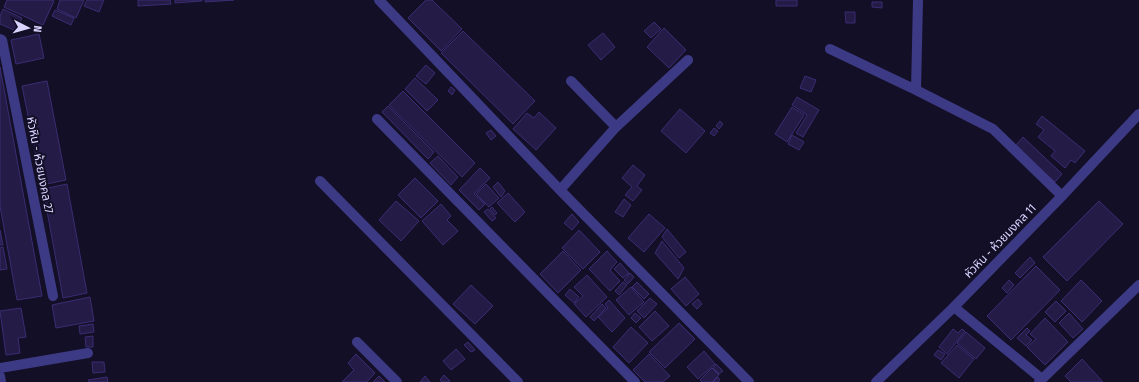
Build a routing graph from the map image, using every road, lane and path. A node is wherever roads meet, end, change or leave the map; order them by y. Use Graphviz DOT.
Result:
graph roads {
  1 [pos="379,0"];
  2 [pos="918,0"];
  3 [pos="0,39"];
  4 [pos="830,49"];
  5 [pos="688,60"];
  6 [pos="571,81"];
  7 [pos="916,90"];
  8 [pos="1139,114"];
  9 [pos="377,119"];
  10 [pos="616,127"];
  11 [pos="320,181"];
  12 [pos="560,190"];
  13 [pos="1062,196"];
  14 [pos="1139,285"];
  15 [pos="53,296"];
  16 [pos="954,307"];
  17 [pos="357,342"];
  18 [pos="88,353"];
  19 [pos="0,368"];
  20 [pos="0,376"];
  21 [pos="1040,381"];
  22 [pos="1,382"];
  23 [pos="397,382"];
  24 [pos="518,382"];
  25 [pos="635,382"];
  26 [pos="749,382"];
  27 [pos="876,382"];
  1 -- 12 [label="street"];
  2 -- 7 [label="street"];
  3 -- 15 [label="street, หัวหิน - ห้วยมงคล 27"];
  4 -- 7 [label="street"];
  5 -- 10 [label="street"];
  6 -- 10 [label="street"];
  7 -- 13 [label="street"];
  8 -- 13 [label="street, หัวหิน - ห้วยมงคล 11"];
  9 -- 25 [label="street"];
  10 -- 12 [label="street"];
  11 -- 24 [label="street"];
  12 -- 26 [label="street"];
  13 -- 16 [label="street, หัวหิน - ห้วยมงคล 11"];
  14 -- 21 [label="street"];
  16 -- 21 [label="street"];
  16 -- 27 [label="street, หัวหิน - ห้วยมงคล 11"];
  17 -- 23 [label="street"];
  18 -- 19 [label="street"];
  20 -- 22 [label="street"];
}
